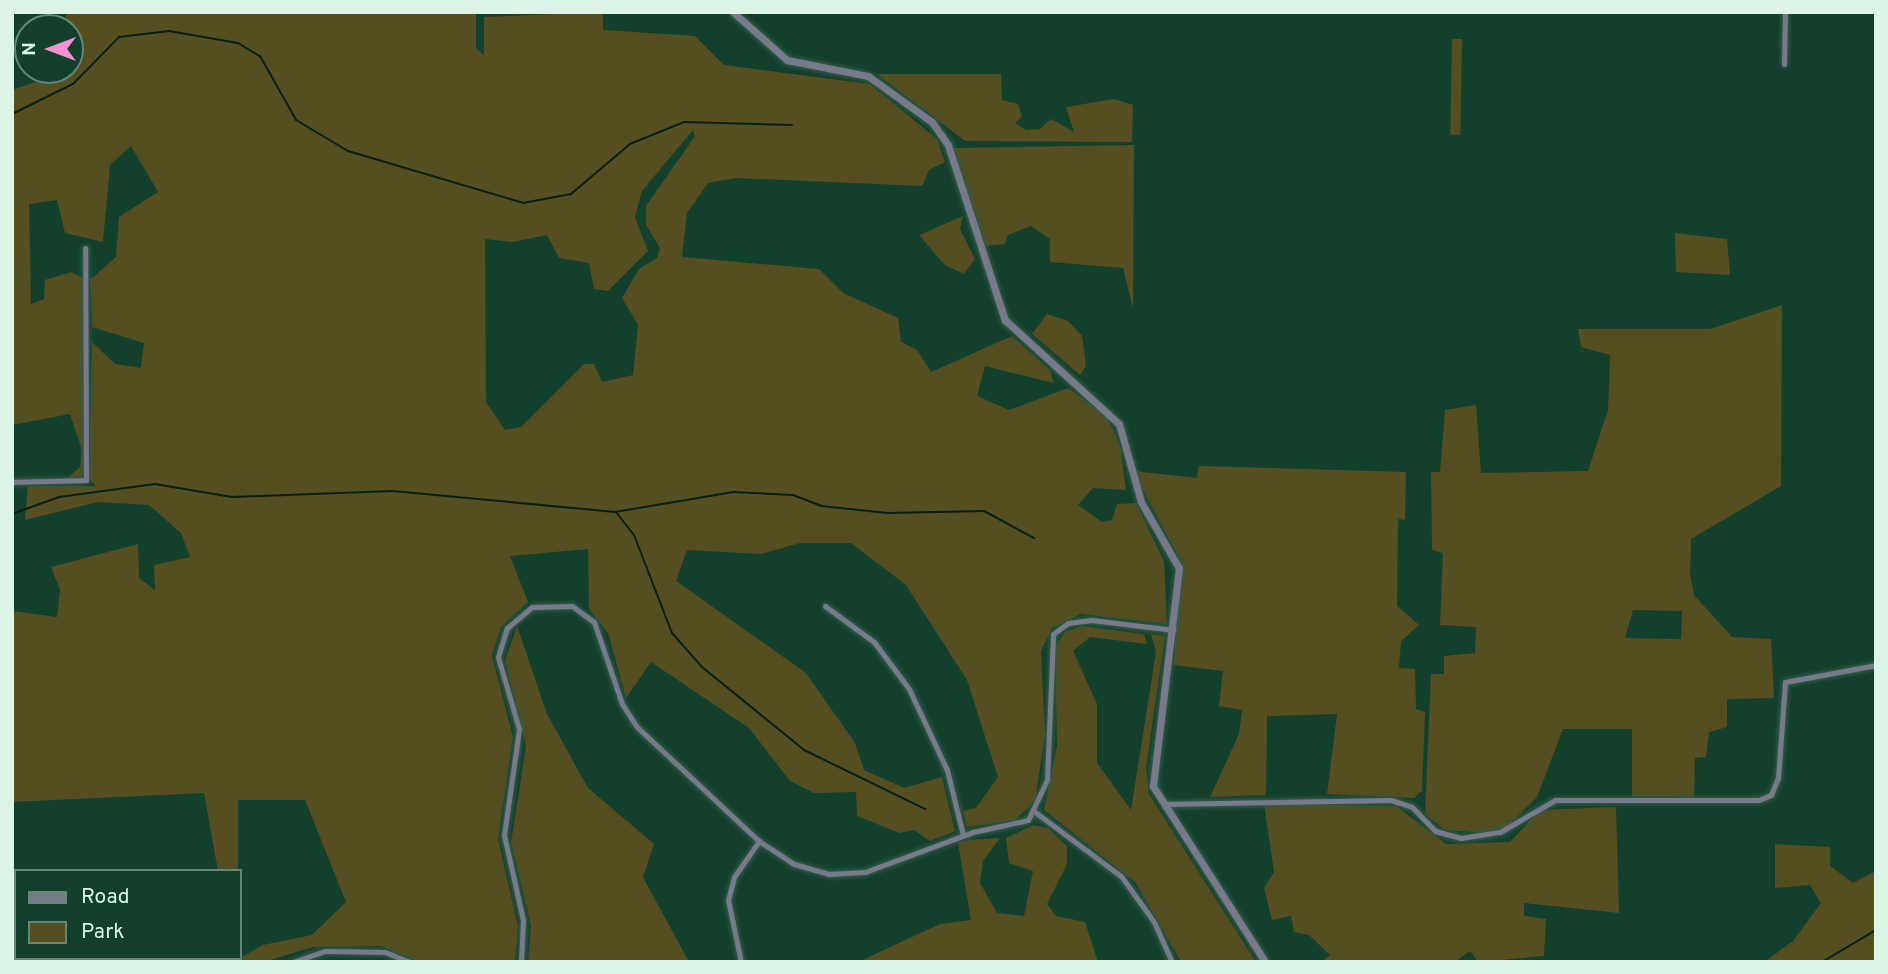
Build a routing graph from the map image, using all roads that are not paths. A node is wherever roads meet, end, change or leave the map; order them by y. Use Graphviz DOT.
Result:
graph roads {
  1 [pos="733,12"];
  2 [pos="1785,12"];
  3 [pos="1784,64"];
  4 [pos="85,248"];
  5 [pos="12,482"];
  6 [pos="825,606"];
  7 [pos="1173,629"];
  8 [pos="1876,665"];
  9 [pos="1161,804"];
  10 [pos="1035,812"];
  11 [pos="963,835"];
  12 [pos="759,841"];
  13 [pos="293,962"];
  14 [pos="410,962"];
  15 [pos="521,962"];
  16 [pos="741,962"];
  17 [pos="1172,962"];
  18 [pos="1265,962"];
  1 -- 7 [label="street"];
  2 -- 3 [label="street"];
  4 -- 5 [label="street"];
  6 -- 11 [label="street"];
  7 -- 9 [label="street"];
  7 -- 10 [label="street"];
  8 -- 9 [label="street"];
  9 -- 18 [label="street"];
  10 -- 11 [label="street"];
  10 -- 17 [label="street"];
  11 -- 12 [label="street"];
  12 -- 15 [label="street"];
  12 -- 16 [label="street"];
  13 -- 14 [label="street"];
}
